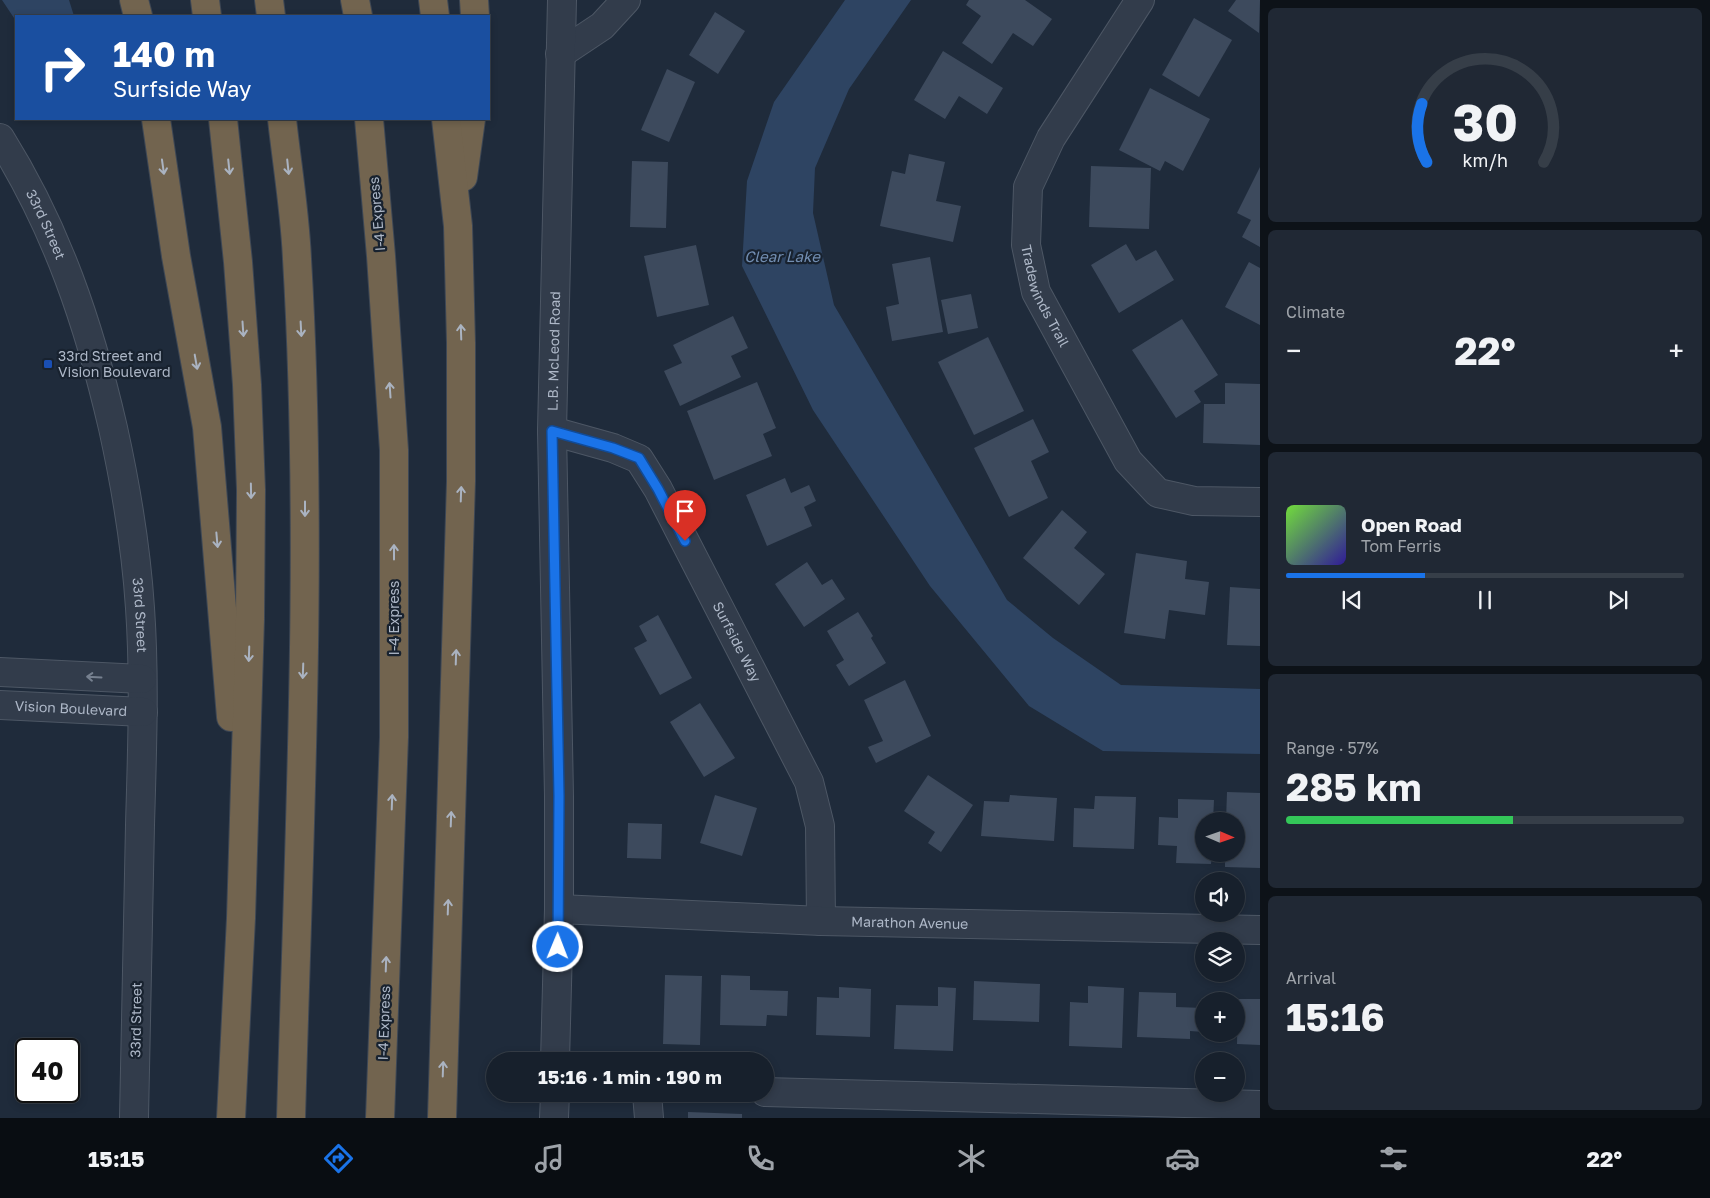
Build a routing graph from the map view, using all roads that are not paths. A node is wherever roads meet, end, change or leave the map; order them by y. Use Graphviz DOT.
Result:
graph roads {
  1 [pos="134,0"];
  2 [pos="205,0"];
  3 [pos="269,0"];
  4 [pos="355,0"];
  5 [pos="433,0"];
  6 [pos="474,0"];
  7 [pos="562,0"];
  8 [pos="626,0"];
  9 [pos="1140,0"];
  10 [pos="138,15"];
  11 [pos="207,15"];
  12 [pos="271,15"];
  13 [pos="358,15"];
  14 [pos="435,15"];
  15 [pos="475,15"];
  16 [pos="560,54"];
  17 [pos="156,120"];
  18 [pos="223,120"];
  19 [pos="282,120"];
  20 [pos="368,120"];
  21 [pos="446,120"];
  22 [pos="470,120"];
  23 [pos="0,138"];
  24 [pos="10,180"];
  25 [pos="458,226"];
  26 [pos="552,431"];
  27 [pos="1260,502"];
  28 [pos="0,672"];
  29 [pos="142,679"];
  30 [pos="0,705"];
  31 [pos="143,712"];
  32 [pos="559,909"];
  33 [pos="241,918"];
  34 [pos="820,921"];
  35 [pos="1260,930"];
  36 [pos="556,1052"];
  37 [pos="774,1093"];
  38 [pos="555,1102"];
  39 [pos="649,1102"];
  40 [pos="1260,1105"];
  41 [pos="897,1107"];
  42 [pos="134,1118"];
  43 [pos="231,1118"];
  44 [pos="291,1118"];
  45 [pos="380,1118"];
  46 [pos="442,1118"];
  47 [pos="554,1118"];
  48 [pos="650,1118"];
  1 -- 10 [label="highway"];
  2 -- 11 [label="highway"];
  3 -- 12 [label="highway"];
  4 -- 13 [label="highway"];
  5 -- 14 [label="highway"];
  6 -- 15 [label="highway"];
  7 -- 16 [label="street, L.B. McLeod Road"];
  8 -- 16 [label="street"];
  9 -- 27 [label="street, Tradewinds Trail"];
  16 -- 26 [label="street, L.B. McLeod Road"];
  17 -- 33 [label="highway, one-way"];
  18 -- 33 [label="highway, one-way"];
  19 -- 44 [label="highway, one-way"];
  45 -- 20 [label="highway, I-4 Express, one-way"];
  21 -- 25 [label="highway"];
  22 -- 25 [label="highway"];
  23 -- 24 [label="street, 33rd Street"];
  24 -- 29 [label="street, 33rd Street"];
  46 -- 25 [label="highway, one-way"];
  26 -- 32 [label="street, L.B. McLeod Road"];
  26 -- 34 [label="street, Surfside Way"];
  29 -- 28 [label="street, one-way"];
  29 -- 31 [label="street, 33rd Street"];
  30 -- 31 [label="street, Vision Boulevard"];
  31 -- 42 [label="street, 33rd Street"];
  32 -- 34 [label="street, Marathon Avenue"];
  32 -- 36 [label="street, L.B. McLeod Road"];
  33 -- 43 [label="highway"];
  34 -- 35 [label="street, Marathon Avenue"];
  37 -- 41 [label="street"];
  38 -- 47 [label="street"];
  39 -- 48 [label="street"];
  40 -- 41 [label="street"];
}
